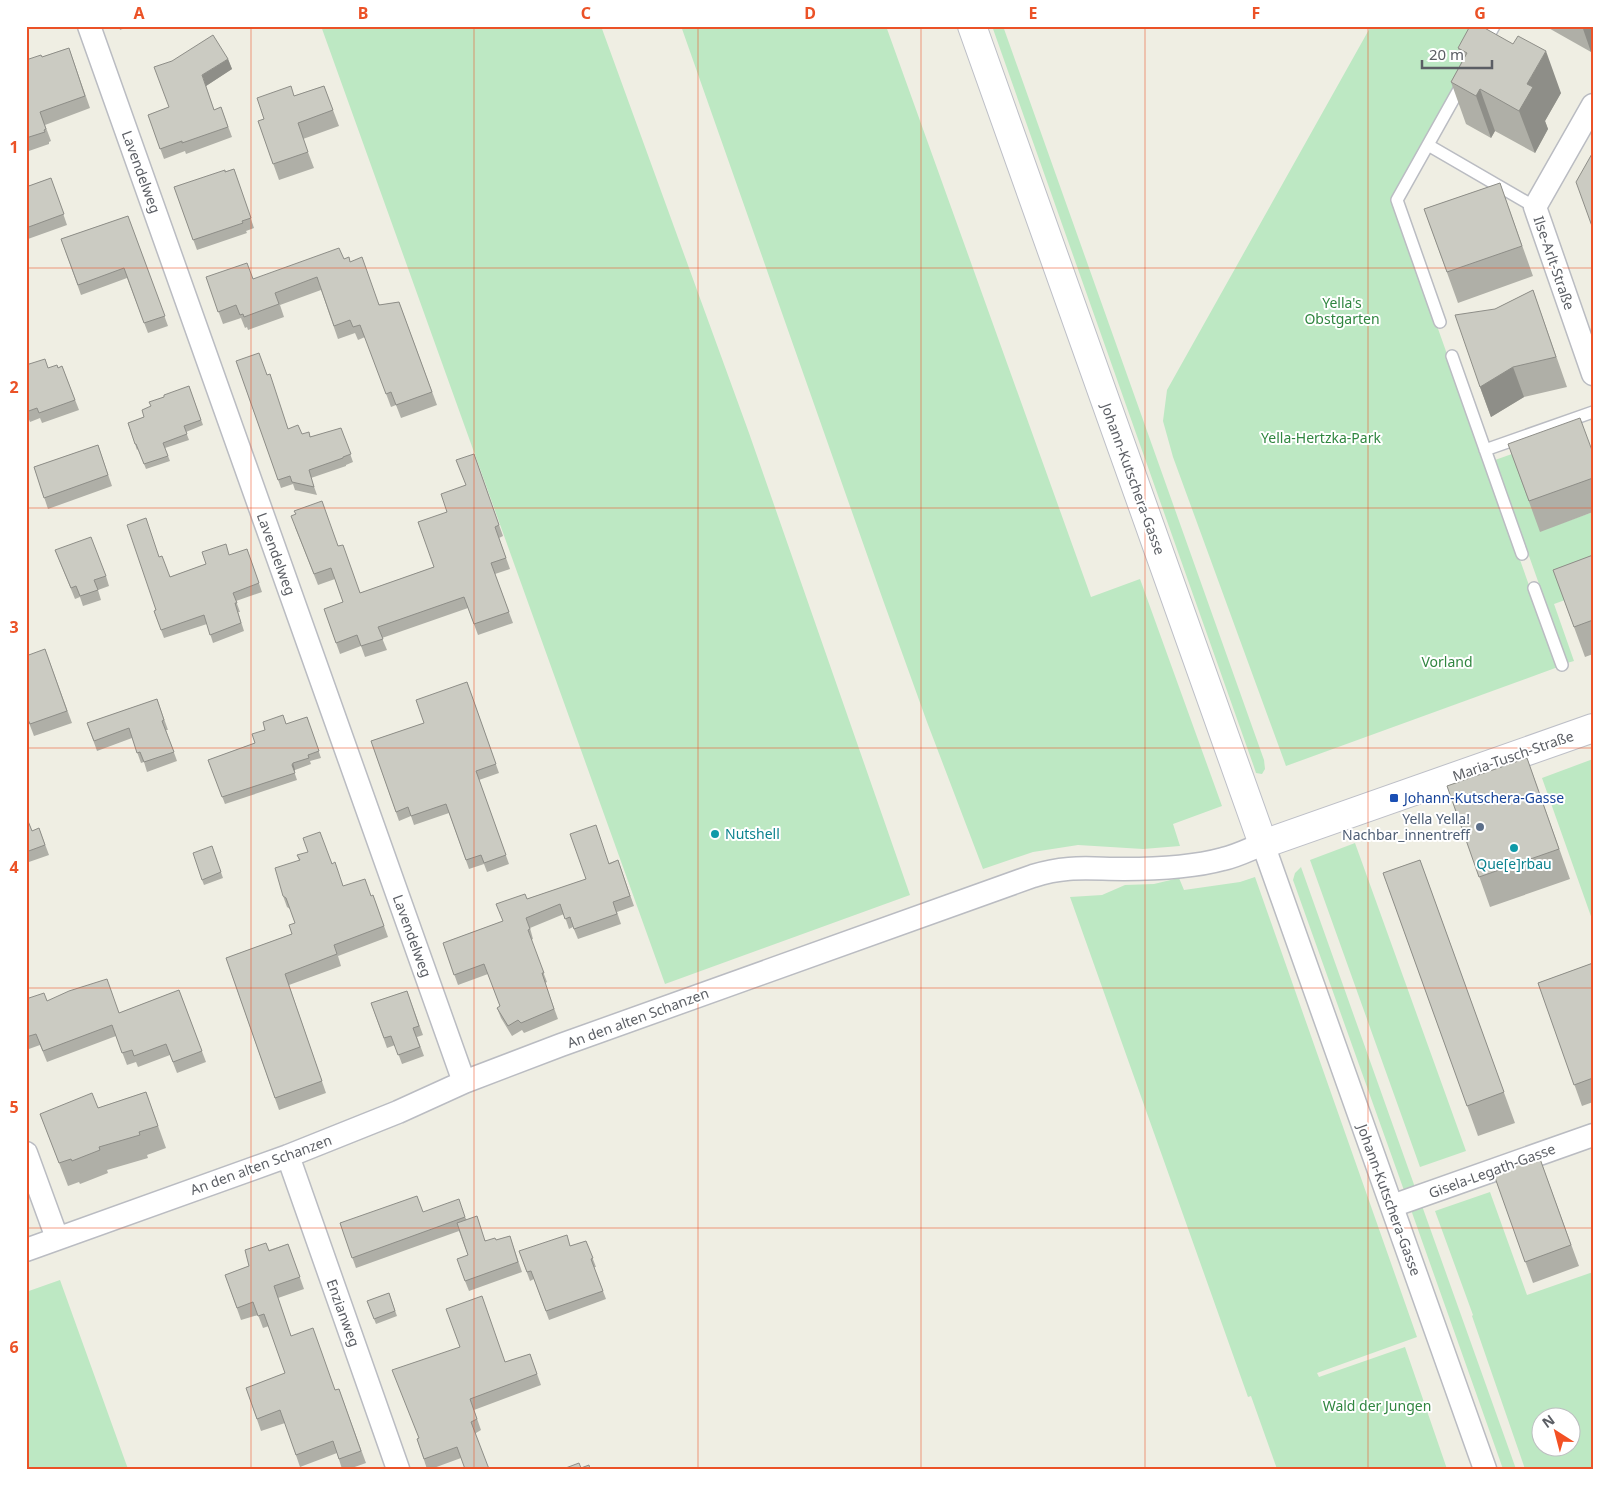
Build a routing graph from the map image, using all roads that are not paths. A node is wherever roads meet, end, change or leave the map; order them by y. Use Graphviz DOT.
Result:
graph roads {
  1 [pos="89,26"];
  2 [pos="972,26"];
  3 [pos="1494,26"];
  4 [pos="1475,60"];
  5 [pos="1466,77"];
  6 [pos="1593,105"];
  7 [pos="1428,145"];
  8 [pos="1535,207"];
  9 [pos="1440,322"];
  10 [pos="1452,356"];
  11 [pos="1593,374"];
  12 [pos="1593,412"];
  13 [pos="1485,450"];
  14 [pos="1522,554"];
  15 [pos="1534,588"];
  16 [pos="1562,666"];
  17 [pos="1593,728"];
  18 [pos="1263,844"];
  19 [pos="464,1082"];
  20 [pos="1593,1135"];
  21 [pos="26,1153"];
  22 [pos="288,1156"];
  23 [pos="1392,1206"];
  24 [pos="57,1238"];
  25 [pos="26,1250"];
  26 [pos="398,1469"];
  27 [pos="1485,1469"];
  1 -- 19 [label="street, Lavendelweg"];
  2 -- 18 [label="street, Johann-Kutschera-Gasse"];
  3 -- 4 [label="lane"];
  5 -- 7 [label="lane"];
  6 -- 8 [label="street, Ilse-Arlt-Straße"];
  7 -- 8 [label="lane"];
  7 -- 9 [label="lane"];
  8 -- 11 [label="street, Ilse-Arlt-Straße"];
  10 -- 13 [label="lane"];
  12 -- 13 [label="lane"];
  13 -- 14 [label="lane"];
  15 -- 16 [label="lane"];
  17 -- 18 [label="street, Maria-Tusch-Straße"];
  18 -- 19 [label="street, An den alten Schanzen"];
  18 -- 23 [label="street, Johann-Kutschera-Gasse"];
  19 -- 22 [label="street, An den alten Schanzen"];
  20 -- 23 [label="street, Gisela-Legath-Gasse"];
  21 -- 24 [label="street"];
  22 -- 24 [label="street, An den alten Schanzen"];
  22 -- 26 [label="street, Enzianweg"];
  23 -- 27 [label="street, Johann-Kutschera-Gasse"];
  24 -- 25 [label="street, An den alten Schanzen"];
}
